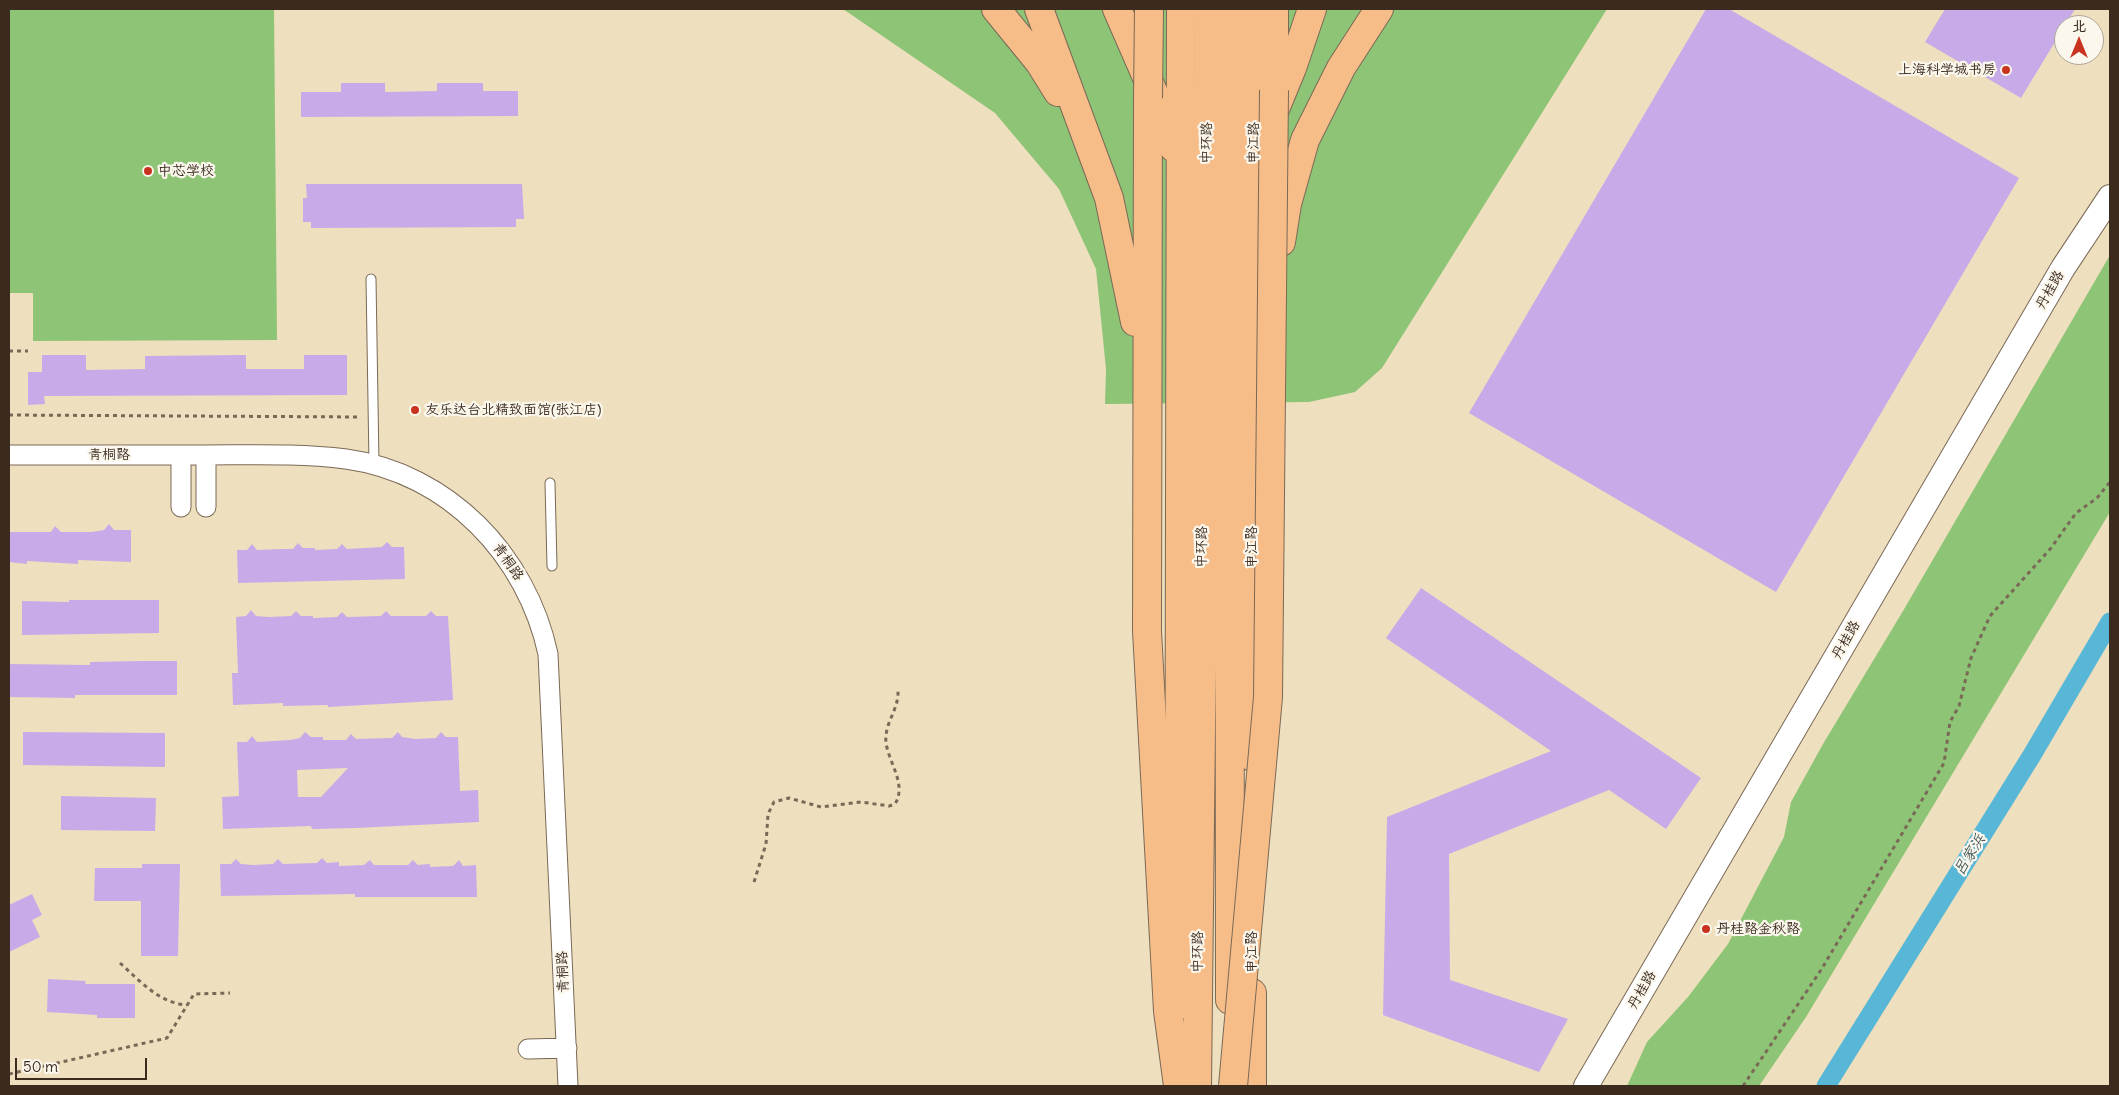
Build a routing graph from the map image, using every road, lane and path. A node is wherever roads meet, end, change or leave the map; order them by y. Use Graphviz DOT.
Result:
graph roads {
  1 [pos="996,9"];
  2 [pos="1039,9"];
  3 [pos="1117,9"];
  4 [pos="1149,9"];
  5 [pos="1181,9"];
  6 [pos="1209,9"];
  7 [pos="1230,9"];
  8 [pos="1254,9"];
  9 [pos="1274,9"];
  10 [pos="1312,9"];
  11 [pos="1379,9"];
  12 [pos="1092,146"];
  13 [pos="1253,158"];
  14 [pos="2110,197"];
  15 [pos="2110,214"];
  16 [pos="1182,216"];
  17 [pos="371,279"];
  18 [pos="1273,296"];
  19 [pos="9,351"];
  20 [pos="28,351"];
  21 [pos="1147,404"];
  22 [pos="9,415"];
  23 [pos="373,417"];
  24 [pos="9,455"];
  25 [pos="182,455"];
  26 [pos="206,455"];
  27 [pos="374,464"];
  28 [pos="2110,482"];
  29 [pos="550,483"];
  30 [pos="182,507"];
  31 [pos="206,507"];
  32 [pos="552,566"];
  33 [pos="898,690"];
  34 [pos="754,882"];
  35 [pos="120,963"];
  36 [pos="230,993"];
  37 [pos="187,1005"];
  38 [pos="567,1048"];
  39 [pos="528,1049"];
  40 [pos="9,1074"];
  41 [pos="568,1086"];
  42 [pos="1179,1086"];
  43 [pos="1197,1086"];
  44 [pos="1232,1086"];
  45 [pos="1252,1086"];
  46 [pos="1586,1086"];
  47 [pos="1596,1086"];
  48 [pos="1743,1086"];
  1 -- 12 [label="main road"];
  2 -- 12 [label="main road"];
  3 -- 16 [label="main road"];
  4 -- 21 [label="main road, bridge"];
  5 -- 16 [label="main road"];
  6 -- 43 [label="main road, 中环路"];
  7 -- 44 [label="main road, 中环路"];
  8 -- 13 [label="main road, 申江路"];
  9 -- 18 [label="main road, bridge"];
  10 -- 13 [label="main road"];
  11 -- 18 [label="main road, bridge"];
  12 -- 21 [label="main road"];
  13 -- 45 [label="main road, 申江路"];
  14 -- 46 [label="street, 丹桂路"];
  15 -- 47 [label="street, 丹桂路"];
  16 -- 42 [label="main road"];
  17 -- 23 [label="lane"];
  18 -- 44 [label="main road, bridge"];
  19 -- 20 [label="path"];
  21 -- 42 [label="main road"];
  22 -- 23 [label="path"];
  23 -- 27 [label="lane"];
  24 -- 25 [label="street, 青桐路"];
  25 -- 26 [label="street, 青桐路"];
  25 -- 30 [label="street"];
  26 -- 27 [label="street, 青桐路"];
  26 -- 31 [label="street"];
  27 -- 38 [label="street, 青桐路"];
  28 -- 48 [label="path"];
  29 -- 32 [label="lane"];
  33 -- 34 [label="path"];
  35 -- 37 [label="path"];
  36 -- 37 [label="path"];
  37 -- 40 [label="path"];
  38 -- 39 [label="street"];
  38 -- 41 [label="street, 青桐路"];
}
